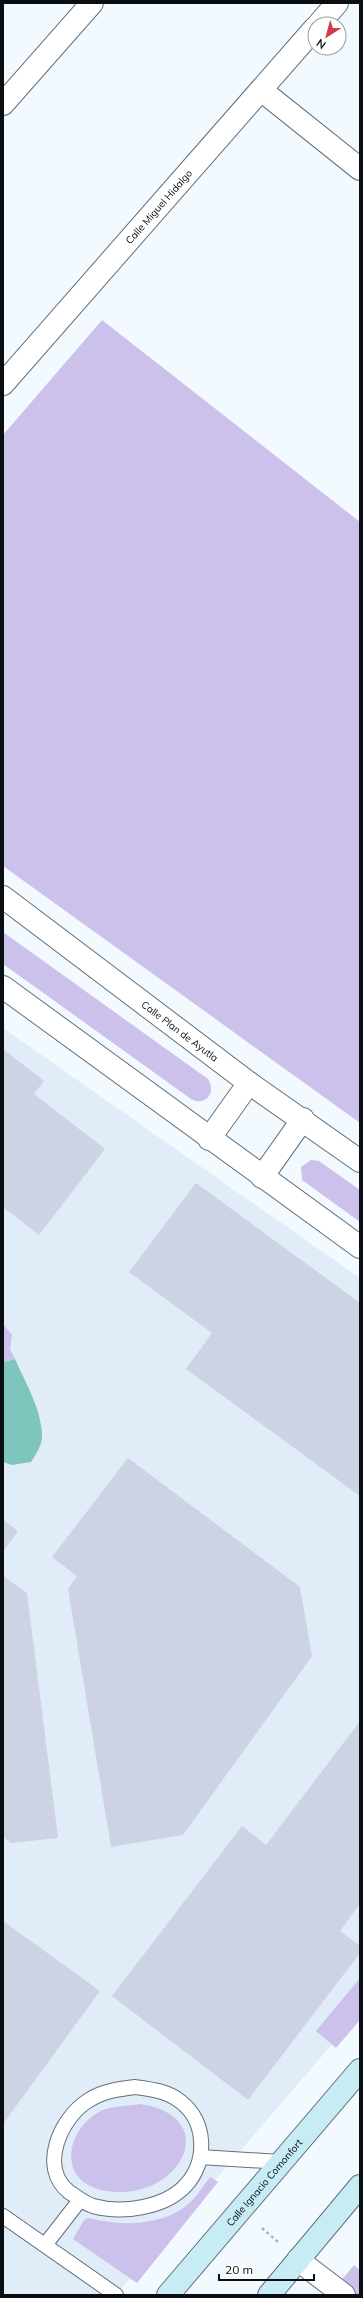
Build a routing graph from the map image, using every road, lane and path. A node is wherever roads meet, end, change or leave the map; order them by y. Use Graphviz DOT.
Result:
graph roads {
  1 [pos="92,3"];
  2 [pos="337,3"];
  3 [pos="326,16"];
  4 [pos="307,37"];
  5 [pos="261,90"];
  6 [pos="3,104"];
  7 [pos="360,169"];
  8 [pos="3,384"];
  9 [pos="3,897"];
  10 [pos="3,987"];
  11 [pos="249,1083"];
  12 [pos="304,1119"];
  13 [pos="209,1139"];
  14 [pos="360,1161"];
  15 [pos="262,1177"];
  16 [pos="360,1247"];
  17 [pos="360,2070"];
  18 [pos="200,2157"];
  19 [pos="281,2162"];
  20 [pos="360,2186"];
  21 [pos="80,2200"];
  22 [pos="241,2209"];
  23 [pos="3,2216"];
  24 [pos="45,2245"];
  25 [pos="298,2260"];
  26 [pos="116,2295"];
  27 [pos="168,2295"];
  28 [pos="269,2295"];
  29 [pos="344,2295"];
  1 -- 6 [label="street"];
  2 -- 3 [label="street"];
  4 -- 5 [label="street, Calle Miguel Hidalgo"];
  5 -- 7 [label="street"];
  5 -- 8 [label="street, Calle Miguel Hidalgo"];
  9 -- 11 [label="street, Calle Plan de Ayutla"];
  10 -- 13 [label="street"];
  11 -- 12 [label="street, Calle Plan de Ayutla"];
  11 -- 13 [label="street"];
  12 -- 14 [label="street, Calle Plan de Ayutla"];
  12 -- 15 [label="street"];
  13 -- 15 [label="street"];
  15 -- 16 [label="street"];
  17 -- 19 [label="main road, Calle Ignacio Comonfort"];
  18 -- 19 [label="lane"];
  18 -- 21 [label="lane"];
  18 -- 21 [label="lane"];
  19 -- 22 [label="main road, Calle Ignacio Comonfort"];
  20 -- 25 [label="main road"];
  21 -- 24 [label="lane"];
  22 -- 25 [label="path"];
  22 -- 27 [label="main road, Calle Ignacio Comonfort"];
  23 -- 24 [label="lane"];
  24 -- 26 [label="lane"];
  25 -- 28 [label="main road"];
  25 -- 29 [label="street"];
}
